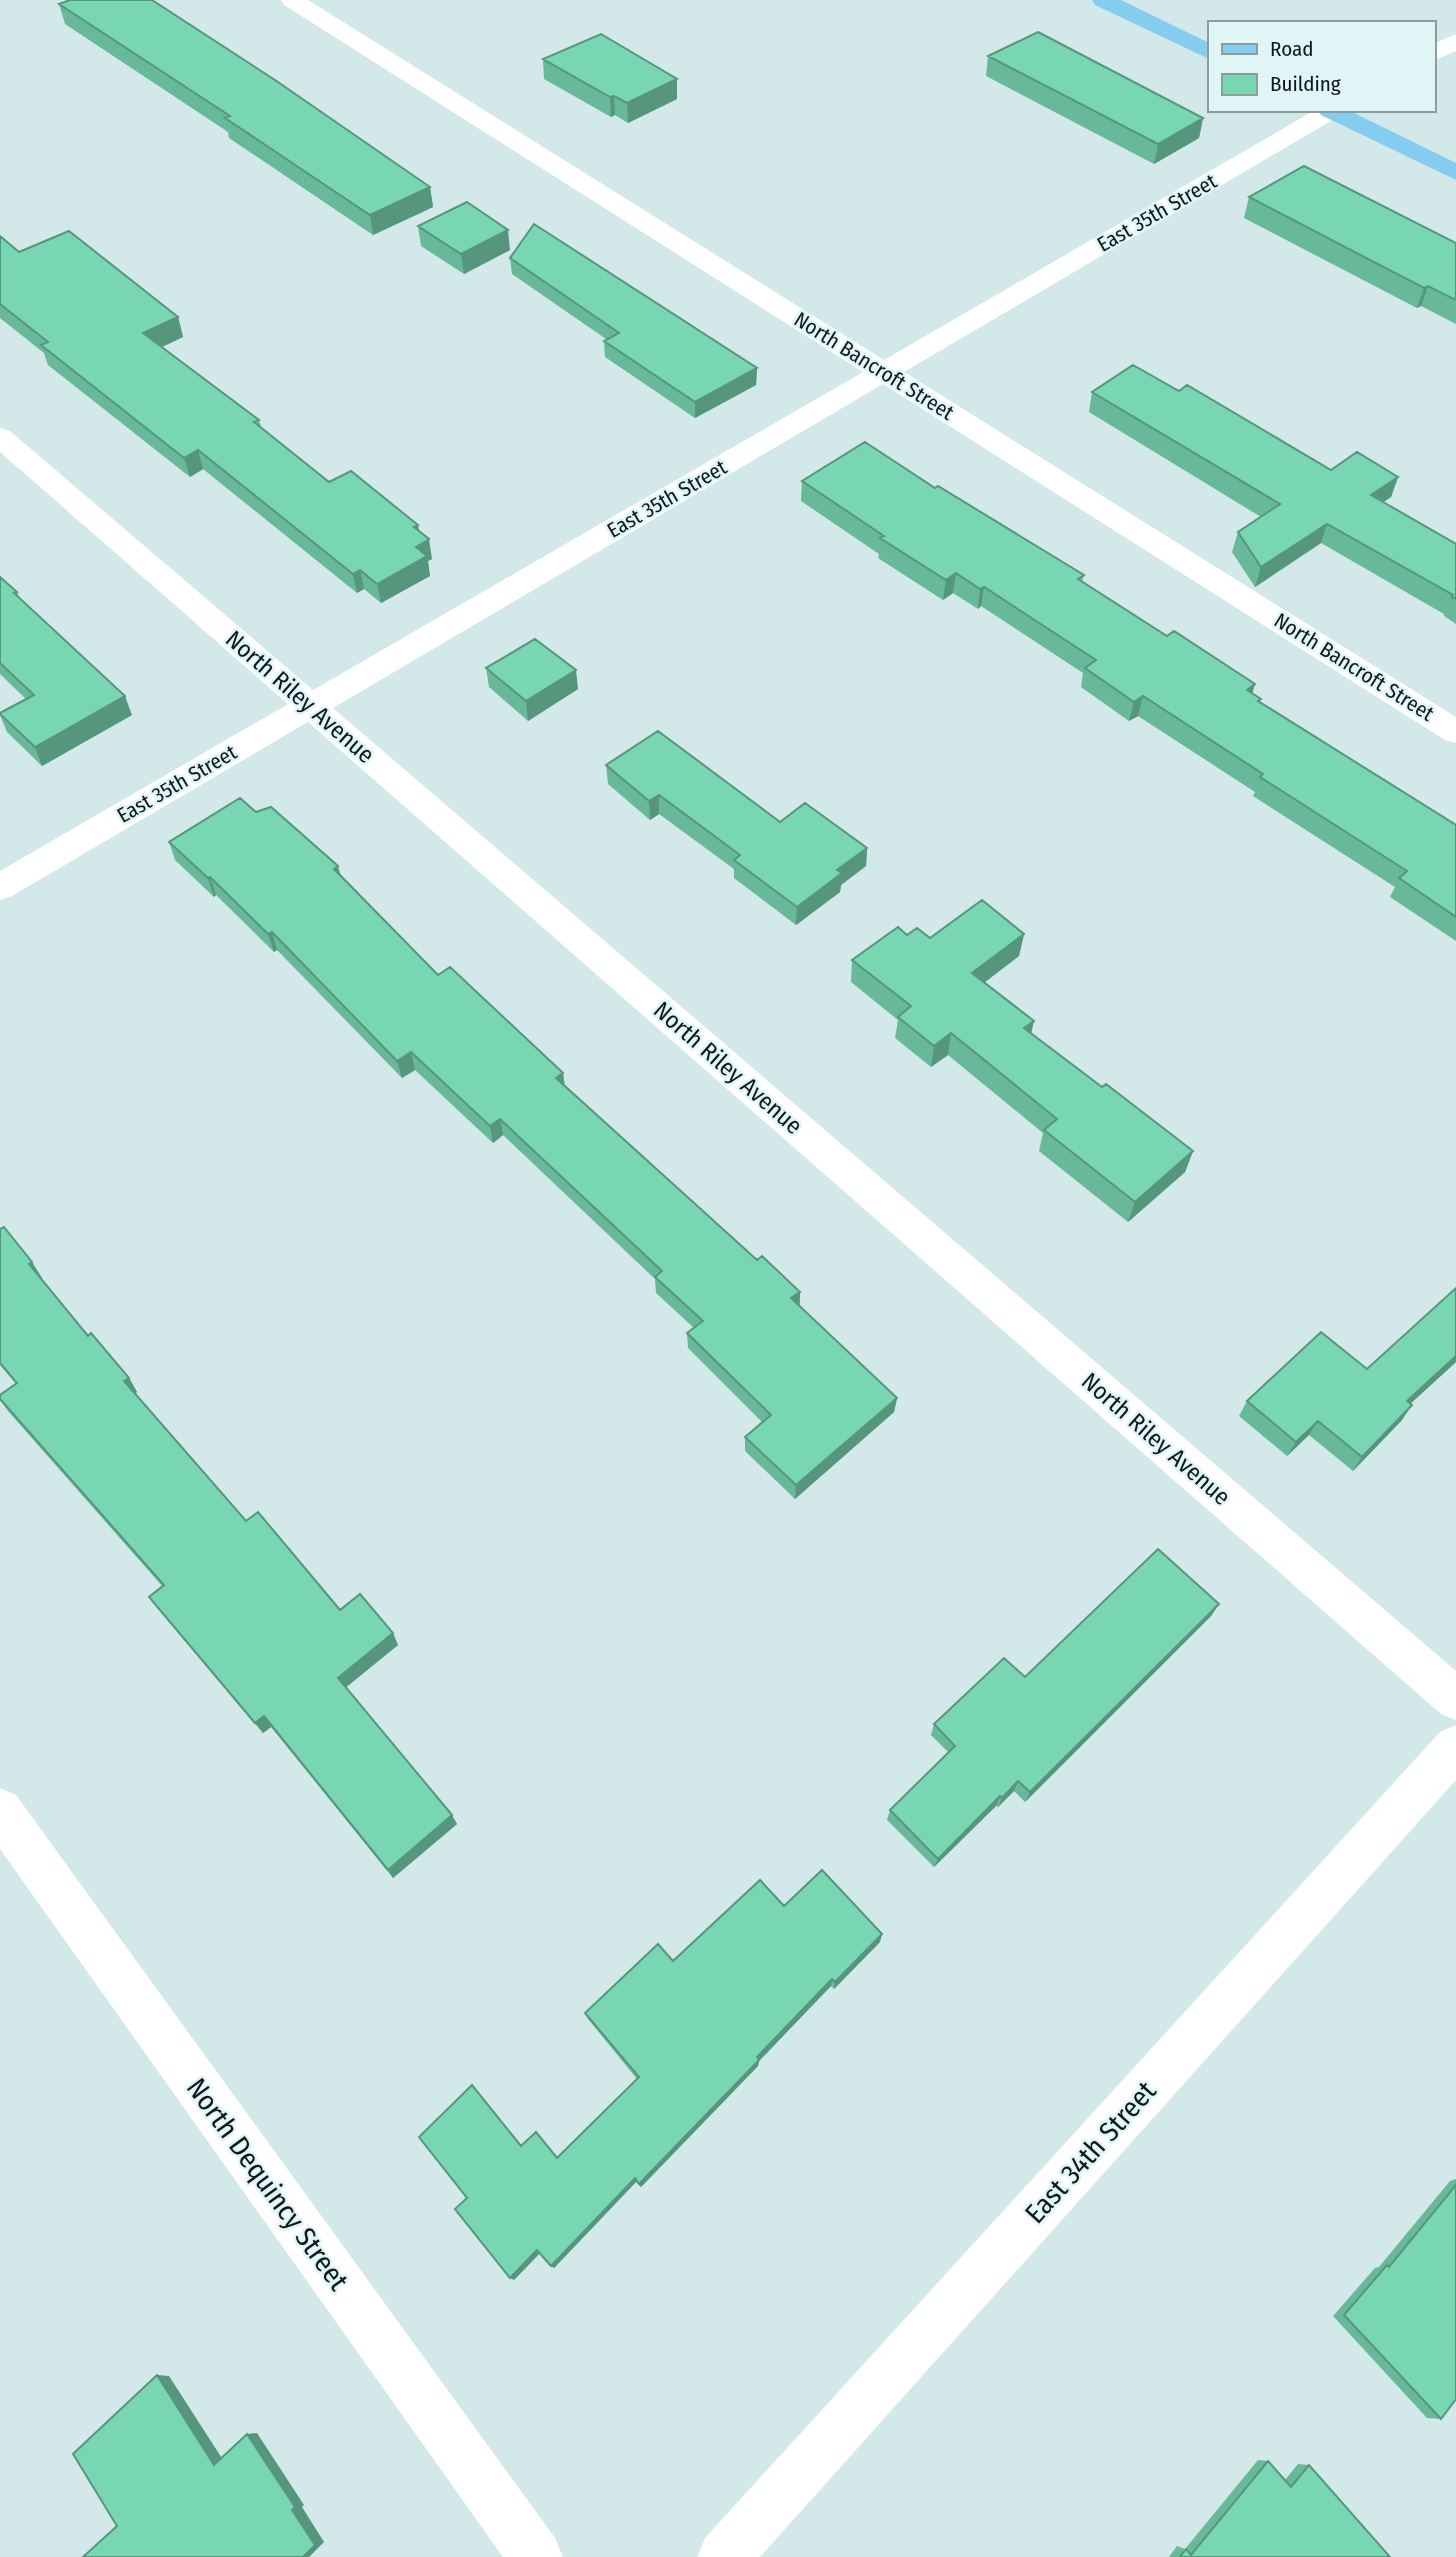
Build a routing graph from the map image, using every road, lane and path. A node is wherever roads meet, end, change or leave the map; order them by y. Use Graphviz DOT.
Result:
graph roads {
  1 [pos="292,0"];
  2 [pos="1103,0"];
  3 [pos="1456,41"];
  4 [pos="1208,52"];
  5 [pos="1435,53"];
  6 [pos="1329,112"];
  7 [pos="1333,112"];
  8 [pos="1456,173"];
  9 [pos="885,372"];
  10 [pos="0,437"];
  11 [pos="311,706"];
  12 [pos="1456,732"];
  13 [pos="0,887"];
  14 [pos="1456,1699"];
  15 [pos="1456,1747"];
  16 [pos="0,1811"];
  17 [pos="536,2557"];
  18 [pos="724,2557"];
  1 -- 9 [label="street, North Bancroft Street"];
  2 -- 4 [label="main road"];
  3 -- 5 [label="street"];
  6 -- 9 [label="street, East 35th Street"];
  7 -- 8 [label="main road"];
  9 -- 11 [label="street, East 35th Street"];
  9 -- 12 [label="street, North Bancroft Street"];
  10 -- 11 [label="street, North Riley Avenue"];
  11 -- 13 [label="street, East 35th Street"];
  11 -- 14 [label="street, North Riley Avenue"];
  15 -- 18 [label="street, East 34th Street"];
  16 -- 17 [label="street, North Dequincy Street"];
}
